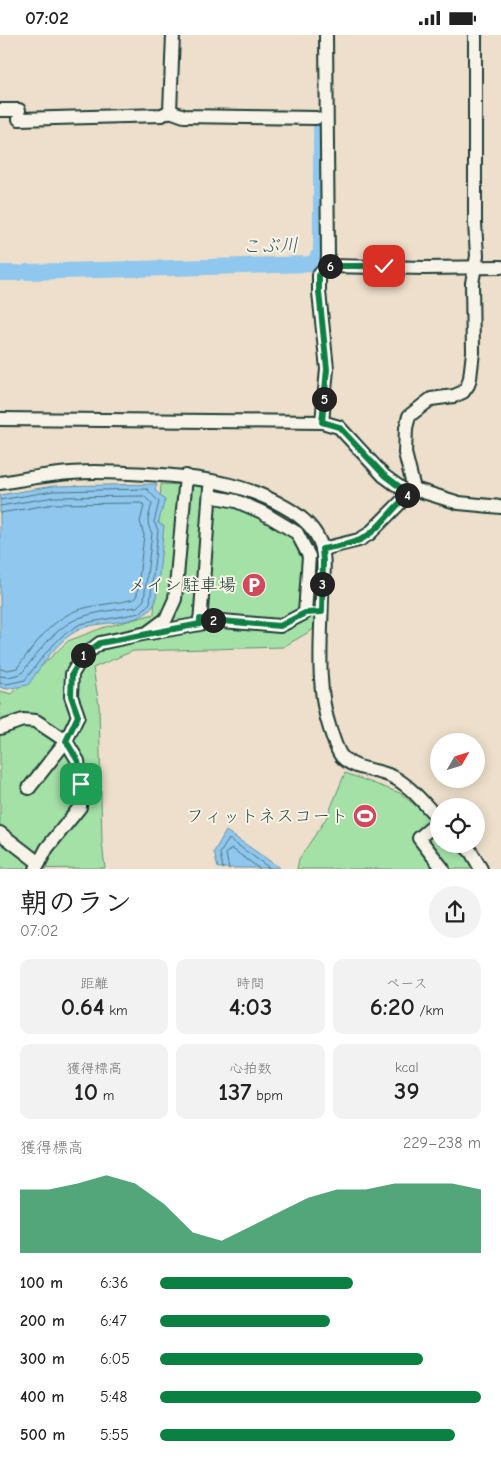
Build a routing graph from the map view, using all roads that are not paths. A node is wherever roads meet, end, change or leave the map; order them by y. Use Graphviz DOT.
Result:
graph roads {
  1 [pos="173,35"];
  2 [pos="326,35"];
  3 [pos="475,35"];
  4 [pos="0,110"];
  5 [pos="170,111"];
  6 [pos="316,118"];
  7 [pos="327,266"];
  8 [pos="501,267"];
  9 [pos="475,268"];
  10 [pos="0,419"];
  11 [pos="322,422"];
  12 [pos="186,476"];
  13 [pos="211,480"];
  14 [pos="0,483"];
  15 [pos="412,491"];
  16 [pos="210,496"];
  17 [pos="501,507"];
  18 [pos="322,549"];
  19 [pos="322,612"];
  20 [pos="305,613"];
  21 [pos="200,619"];
  22 [pos="147,633"];
  23 [pos="0,728"];
  24 [pos="66,741"];
  25 [pos="29,788"];
  26 [pos="430,811"];
  27 [pos="430,828"];
  28 [pos="0,833"];
  29 [pos="430,852"];
  30 [pos="431,853"];
  31 [pos="472,853"];
  32 [pos="38,866"];
  33 [pos="443,869"];
  34 [pos="481,869"];
  1 -- 5 [label="street"];
  2 -- 7 [label="street"];
  3 -- 9 [label="street"];
  4 -- 5 [label="street"];
  5 -- 6 [label="street"];
  7 -- 9 [label="street"];
  7 -- 11 [label="street"];
  8 -- 9 [label="street"];
  9 -- 15 [label="street"];
  10 -- 11 [label="street"];
  11 -- 15 [label="street"];
  12 -- 13 [label="street"];
  12 -- 14 [label="street"];
  12 -- 22 [label="street"];
  13 -- 16 [label="street"];
  13 -- 18 [label="street"];
  15 -- 17 [label="street"];
  15 -- 18 [label="street"];
  16 -- 20 [label="street"];
  16 -- 21 [label="street"];
  18 -- 19 [label="street"];
  19 -- 20 [label="street"];
  19 -- 26 [label="street"];
  20 -- 21 [label="street"];
  21 -- 22 [label="street"];
  22 -- 24 [label="street"];
  23 -- 24 [label="street"];
  24 -- 25 [label="street"];
  24 -- 32 [label="street"];
  27 -- 29 [label="street"];
  28 -- 32 [label="street"];
  30 -- 33 [label="street"];
  31 -- 34 [label="street"];
}
